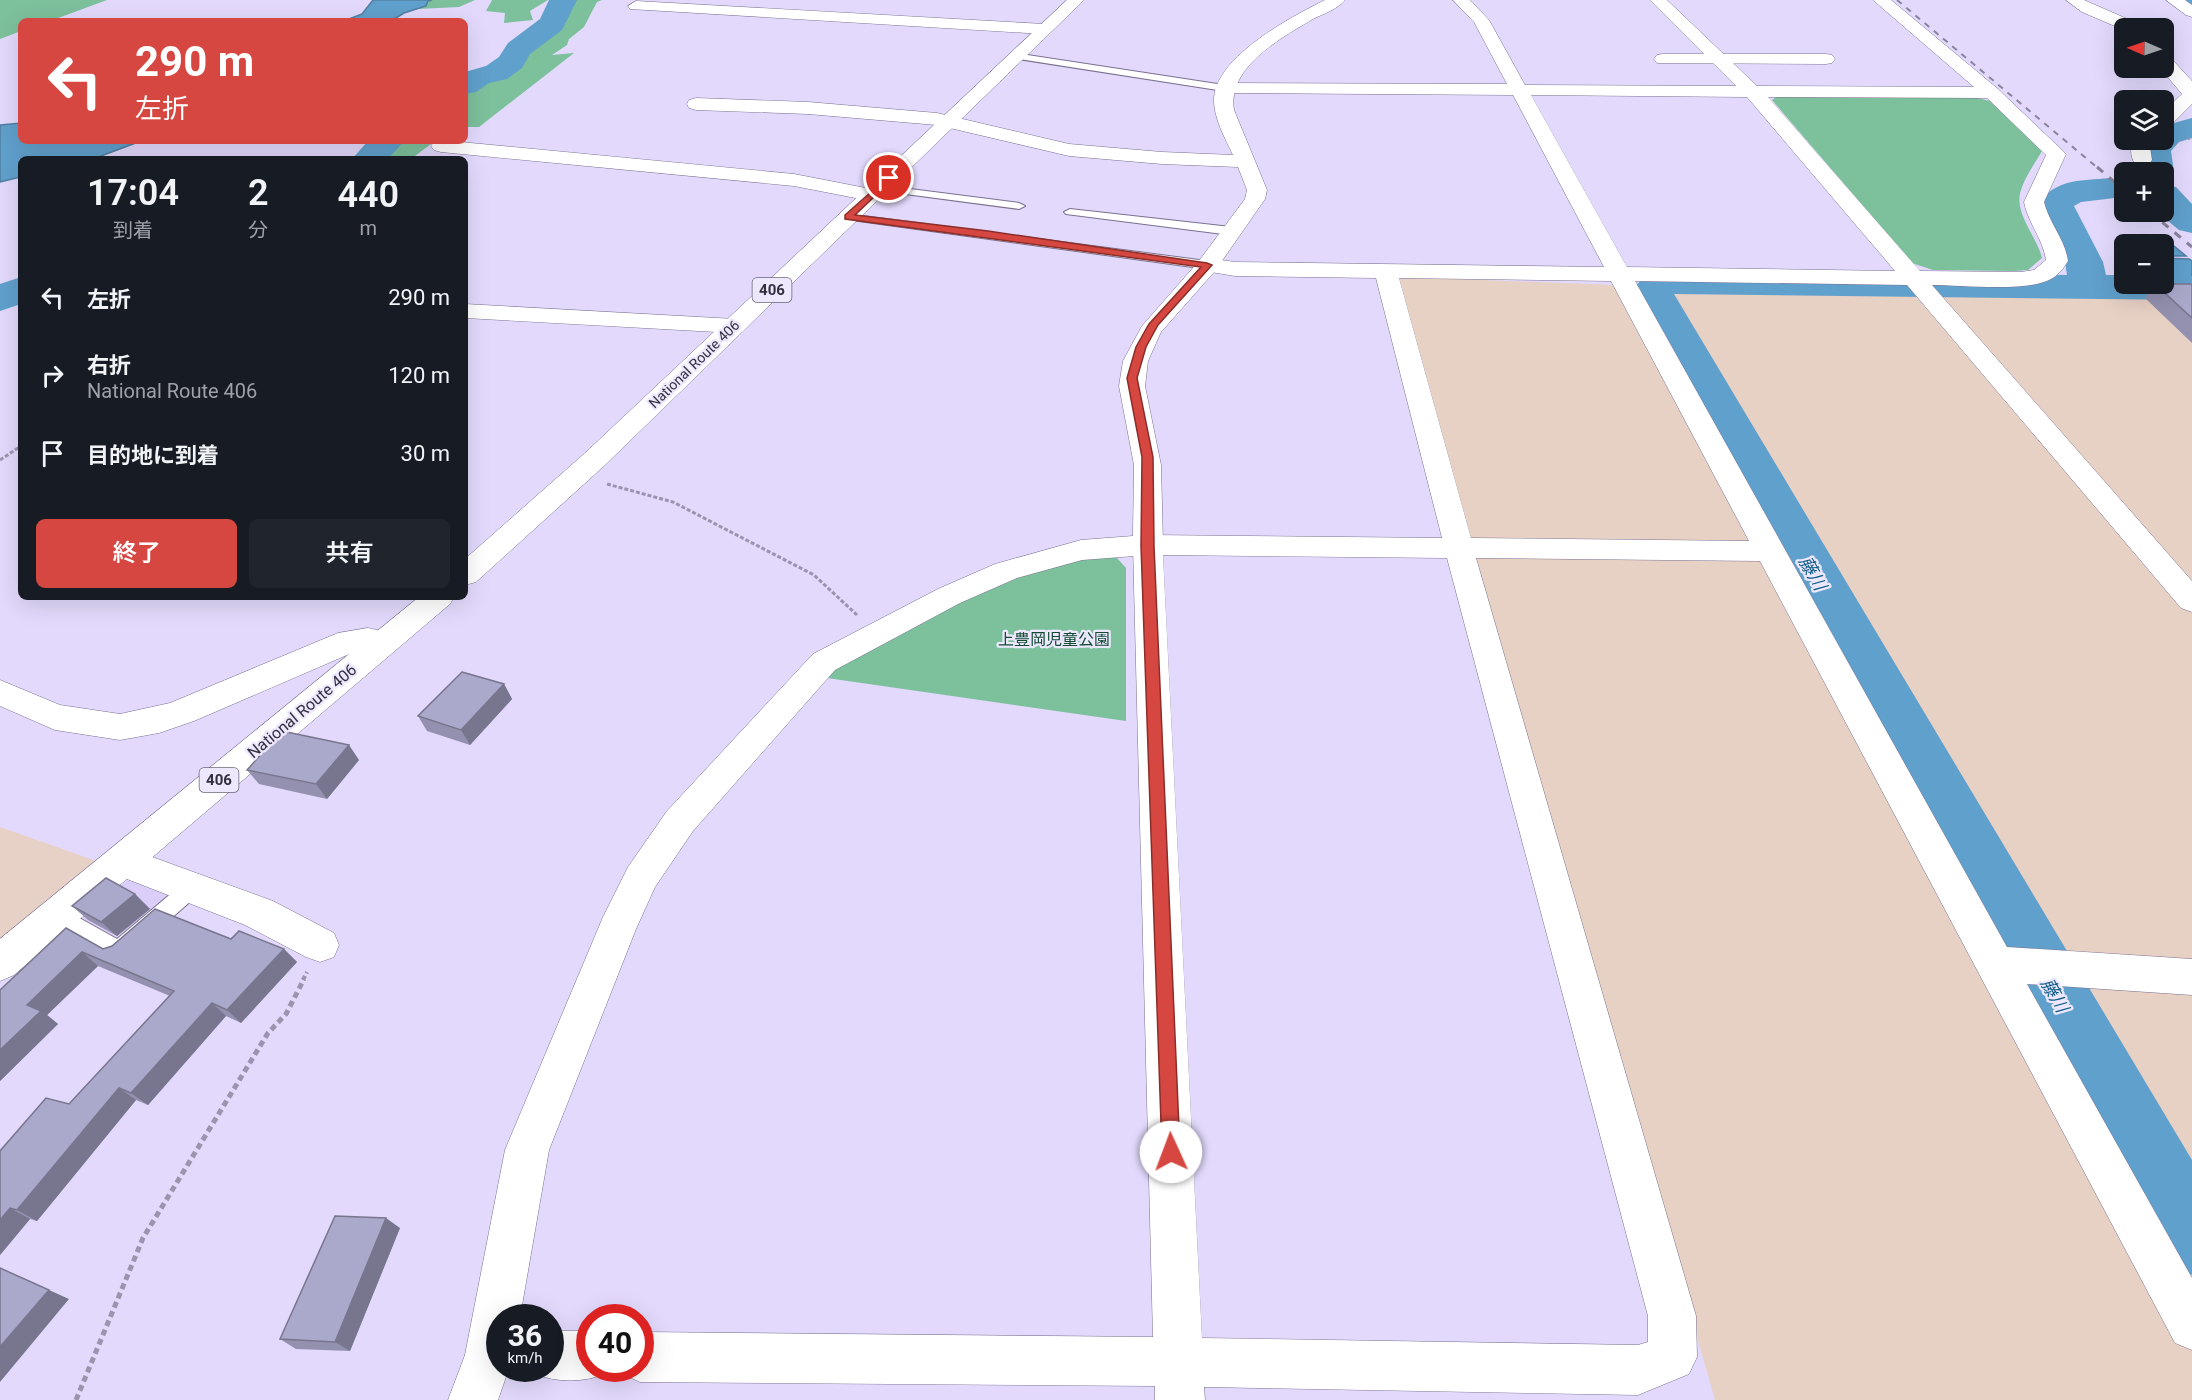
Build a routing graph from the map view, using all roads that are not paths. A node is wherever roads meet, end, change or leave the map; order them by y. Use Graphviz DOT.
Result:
graph roads {
  1 [pos="1076,0"];
  2 [pos="1337,0"];
  3 [pos="1461,0"];
  4 [pos="1658,0"];
  5 [pos="1881,0"];
  6 [pos="2074,0"];
  7 [pos="2174,0"];
  8 [pos="636,6"];
  9 [pos="2192,12"];
  10 [pos="2115,18"];
  11 [pos="1044,29"];
  12 [pos="1015,56"];
  13 [pos="1663,59"];
  14 [pos="1719,59"];
  15 [pos="1826,59"];
  16 [pos="2174,72"];
  17 [pos="1224,88"];
  18 [pos="1519,90"];
  19 [pos="1751,90"];
  20 [pos="1992,93"];
  21 [pos="696,104"];
  22 [pos="2174,112"];
  23 [pos="2192,119"];
  24 [pos="949,122"];
  25 [pos="2174,122"];
  26 [pos="441,146"];
  27 [pos="2140,150"];
  28 [pos="2142,160"];
  29 [pos="1247,161"];
  30 [pos="875,192"];
  31 [pos="1019,206"];
  32 [pos="1070,212"];
  33 [pos="848,217"];
  34 [pos="1231,231"];
  35 [pos="1207,265"];
  36 [pos="1386,272"];
  37 [pos="1620,274"];
  38 [pos="1913,278"];
  39 [pos="468,310"];
  40 [pos="735,326"];
  41 [pos="1148,546"];
  42 [pos="1459,548"];
  43 [pos="1769,551"];
  44 [pos="468,572"];
  45 [pos="435,600"];
  46 [pos="2192,601"];
  47 [pos="384,642"];
  48 [pos="0,692"];
  49 [pos="122,861"];
  50 [pos="193,887"];
  51 [pos="58,915"];
  52 [pos="320,945"];
  53 [pos="0,963"];
  54 [pos="1995,964"];
  55 [pos="2192,978"];
  56 [pos="502,1304"];
  57 [pos="2192,1326"];
  58 [pos="654,1358"];
  59 [pos="486,1372"];
  60 [pos="1180,1381"];
  61 [pos="473,1400"];
  1 -- 11 [label="main road, National Route 406 / 406"];
  2 -- 17 [label="main road"];
  3 -- 18 [label="main road"];
  4 -- 14 [label="main road"];
  5 -- 20 [label="main road"];
  6 -- 10 [label="main road"];
  7 -- 9 [label="main road"];
  8 -- 11 [label="main road"];
  11 -- 12 [label="main road, National Route 406 / 406"];
  12 -- 17 [label="lane"];
  12 -- 24 [label="main road, National Route 406 / 406"];
  13 -- 14 [label="main road"];
  14 -- 15 [label="main road"];
  14 -- 19 [label="main road"];
  16 -- 22 [label="main road"];
  17 -- 18 [label="main road"];
  17 -- 29 [label="main road"];
  18 -- 19 [label="main road"];
  18 -- 37 [label="main road"];
  19 -- 20 [label="main road"];
  19 -- 38 [label="main road"];
  20 -- 38 [label="main road"];
  21 -- 24 [label="main road"];
  23 -- 25 [label="main road"];
  24 -- 29 [label="main road"];
  24 -- 30 [label="main road, National Route 406 / 406"];
  26 -- 30 [label="main road"];
  27 -- 28 [label="main road"];
  29 -- 34 [label="main road"];
  30 -- 31 [label="lane"];
  30 -- 33 [label="main road, National Route 406 / 406"];
  32 -- 34 [label="lane"];
  33 -- 35 [label="lane"];
  33 -- 40 [label="main road, National Route 406 / 406"];
  34 -- 35 [label="main road"];
  35 -- 36 [label="main road"];
  35 -- 41 [label="main road"];
  36 -- 37 [label="main road"];
  36 -- 42 [label="main road"];
  37 -- 38 [label="main road"];
  37 -- 43 [label="main road"];
  38 -- 46 [label="main road"];
  39 -- 40 [label="main road"];
  40 -- 44 [label="main road, National Route 406 / 406"];
  41 -- 42 [label="main road"];
  41 -- 56 [label="main road"];
  41 -- 60 [label="main road"];
  42 -- 43 [label="main road"];
  42 -- 60 [label="main road"];
  43 -- 54 [label="main road"];
  45 -- 47 [label="main road, National Route 406 / 406"];
  47 -- 48 [label="main road"];
  47 -- 49 [label="main road, National Route 406 / 406"];
  49 -- 50 [label="main road"];
  49 -- 51 [label="main road, National Route 406 / 406"];
  50 -- 51 [label="lane"];
  50 -- 52 [label="main road"];
  51 -- 53 [label="main road, National Route 406 / 406"];
  54 -- 55 [label="main road"];
  54 -- 57 [label="main road"];
  58 -- 60 [label="main road"];
  59 -- 61 [label="main road"];
}
